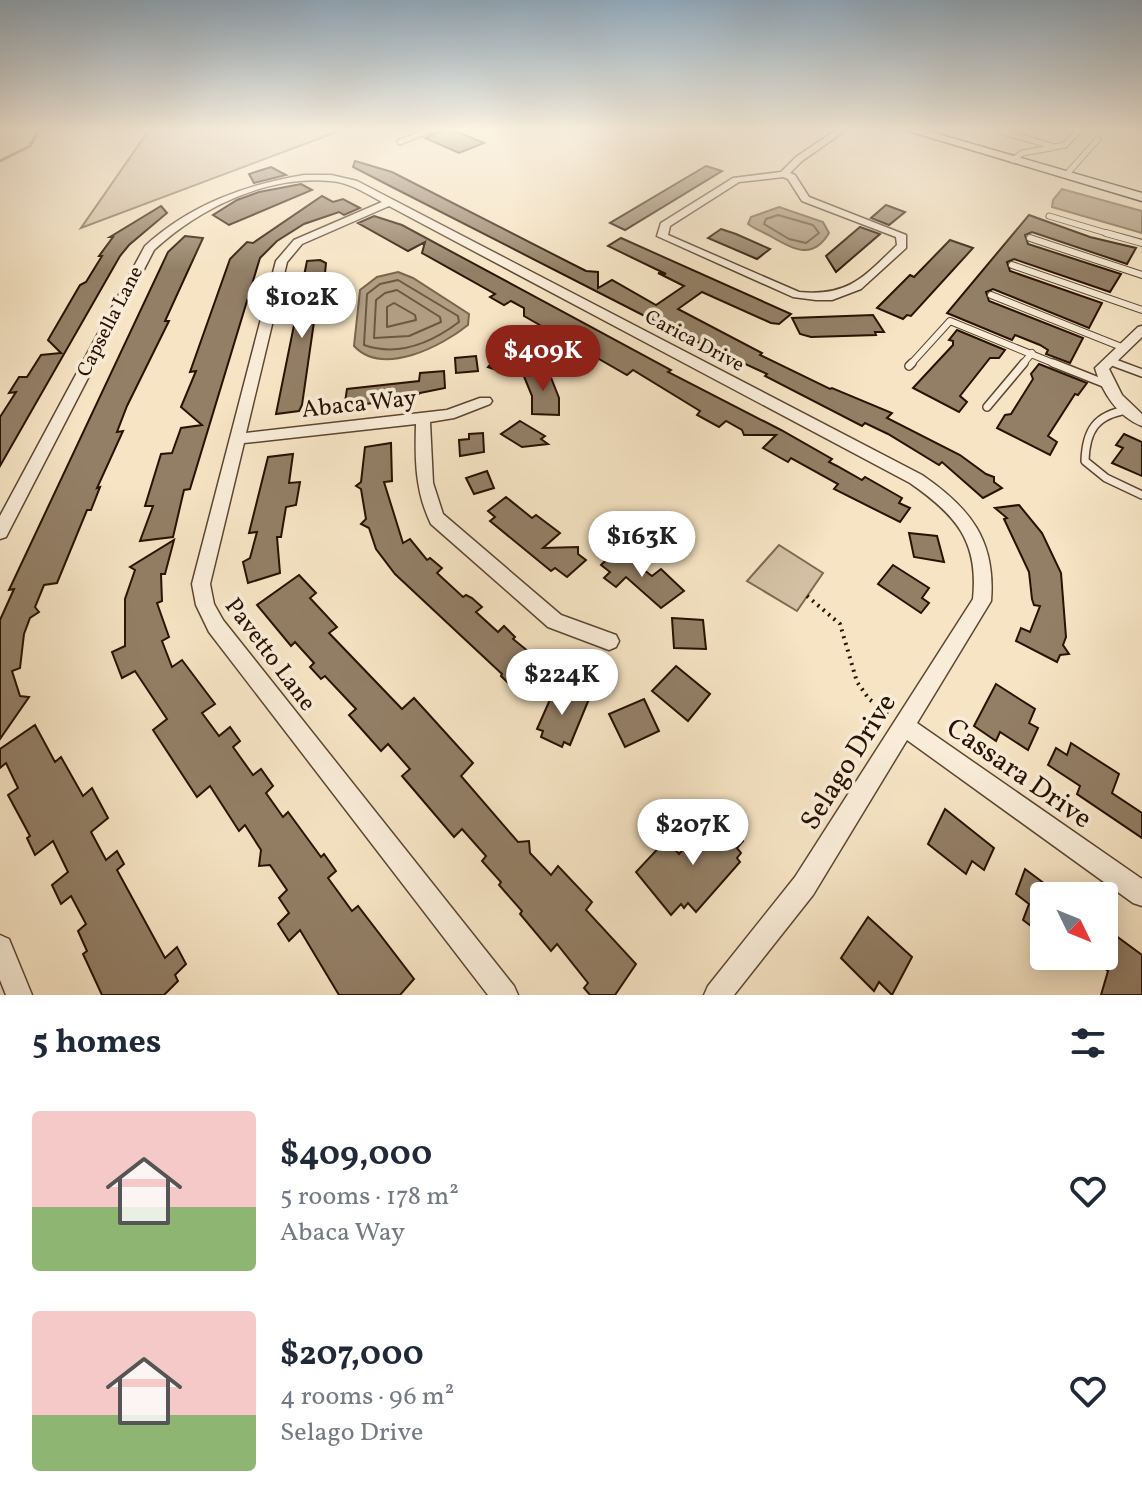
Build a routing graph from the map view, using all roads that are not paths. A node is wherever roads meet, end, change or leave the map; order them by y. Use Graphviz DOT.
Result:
graph roads {
  1 [pos="765,176"];
  2 [pos="790,176"];
  3 [pos="1071,176"];
  4 [pos="285,180"];
  5 [pos="1142,196"];
  6 [pos="389,202"];
  7 [pos="1049,216"];
  8 [pos="1030,238"];
  9 [pos="1142,243"];
  10 [pos="1012,265"];
  11 [pos="1142,275"];
  12 [pos="991,295"];
  13 [pos="1142,310"];
  14 [pos="1142,331"];
  15 [pos="1124,348"];
  16 [pos="1032,353"];
  17 [pos="1108,359"];
  18 [pos="909,366"];
  19 [pos="1142,373"];
  20 [pos="1106,384"];
  21 [pos="485,401"];
  22 [pos="987,407"];
  23 [pos="1127,410"];
  24 [pos="423,418"];
  25 [pos="1142,421"];
  26 [pos="236,439"];
  27 [pos="1142,495"];
  28 [pos="0,532"];
  29 [pos="977,541"];
  30 [pos="609,641"];
  31 [pos="904,726"];
  32 [pos="1142,894"];
  33 [pos="0,948"];
  34 [pos="19,995"];
  35 [pos="505,995"];
  36 [pos="717,995"];
  1 -- 2 [label="street"];
  3 -- 5 [label="main road"];
  4 -- 6 [label="street, Carica Drive"];
  4 -- 28 [label="street, Capsella Lane"];
  6 -- 26 [label="street, Pavetto Lane"];
  6 -- 29 [label="street, Carica Drive"];
  7 -- 9 [label="lane"];
  8 -- 11 [label="lane"];
  10 -- 13 [label="lane"];
  12 -- 15 [label="lane"];
  14 -- 15 [label="street"];
  15 -- 17 [label="street"];
  16 -- 18 [label="lane"];
  16 -- 20 [label="lane"];
  16 -- 22 [label="lane"];
  17 -- 19 [label="lane"];
  17 -- 20 [label="street"];
  20 -- 23 [label="street"];
  21 -- 24 [label="street, Abaca Way"];
  23 -- 25 [label="street"];
  23 -- 27 [label="lane"];
  24 -- 26 [label="street, Abaca Way"];
  24 -- 30 [label="street"];
  26 -- 35 [label="street, Pavetto Lane"];
  29 -- 31 [label="street, Selago Drive"];
  31 -- 32 [label="street, Cassara Drive"];
  31 -- 36 [label="street, Selago Drive"];
  33 -- 34 [label="street"];
}
